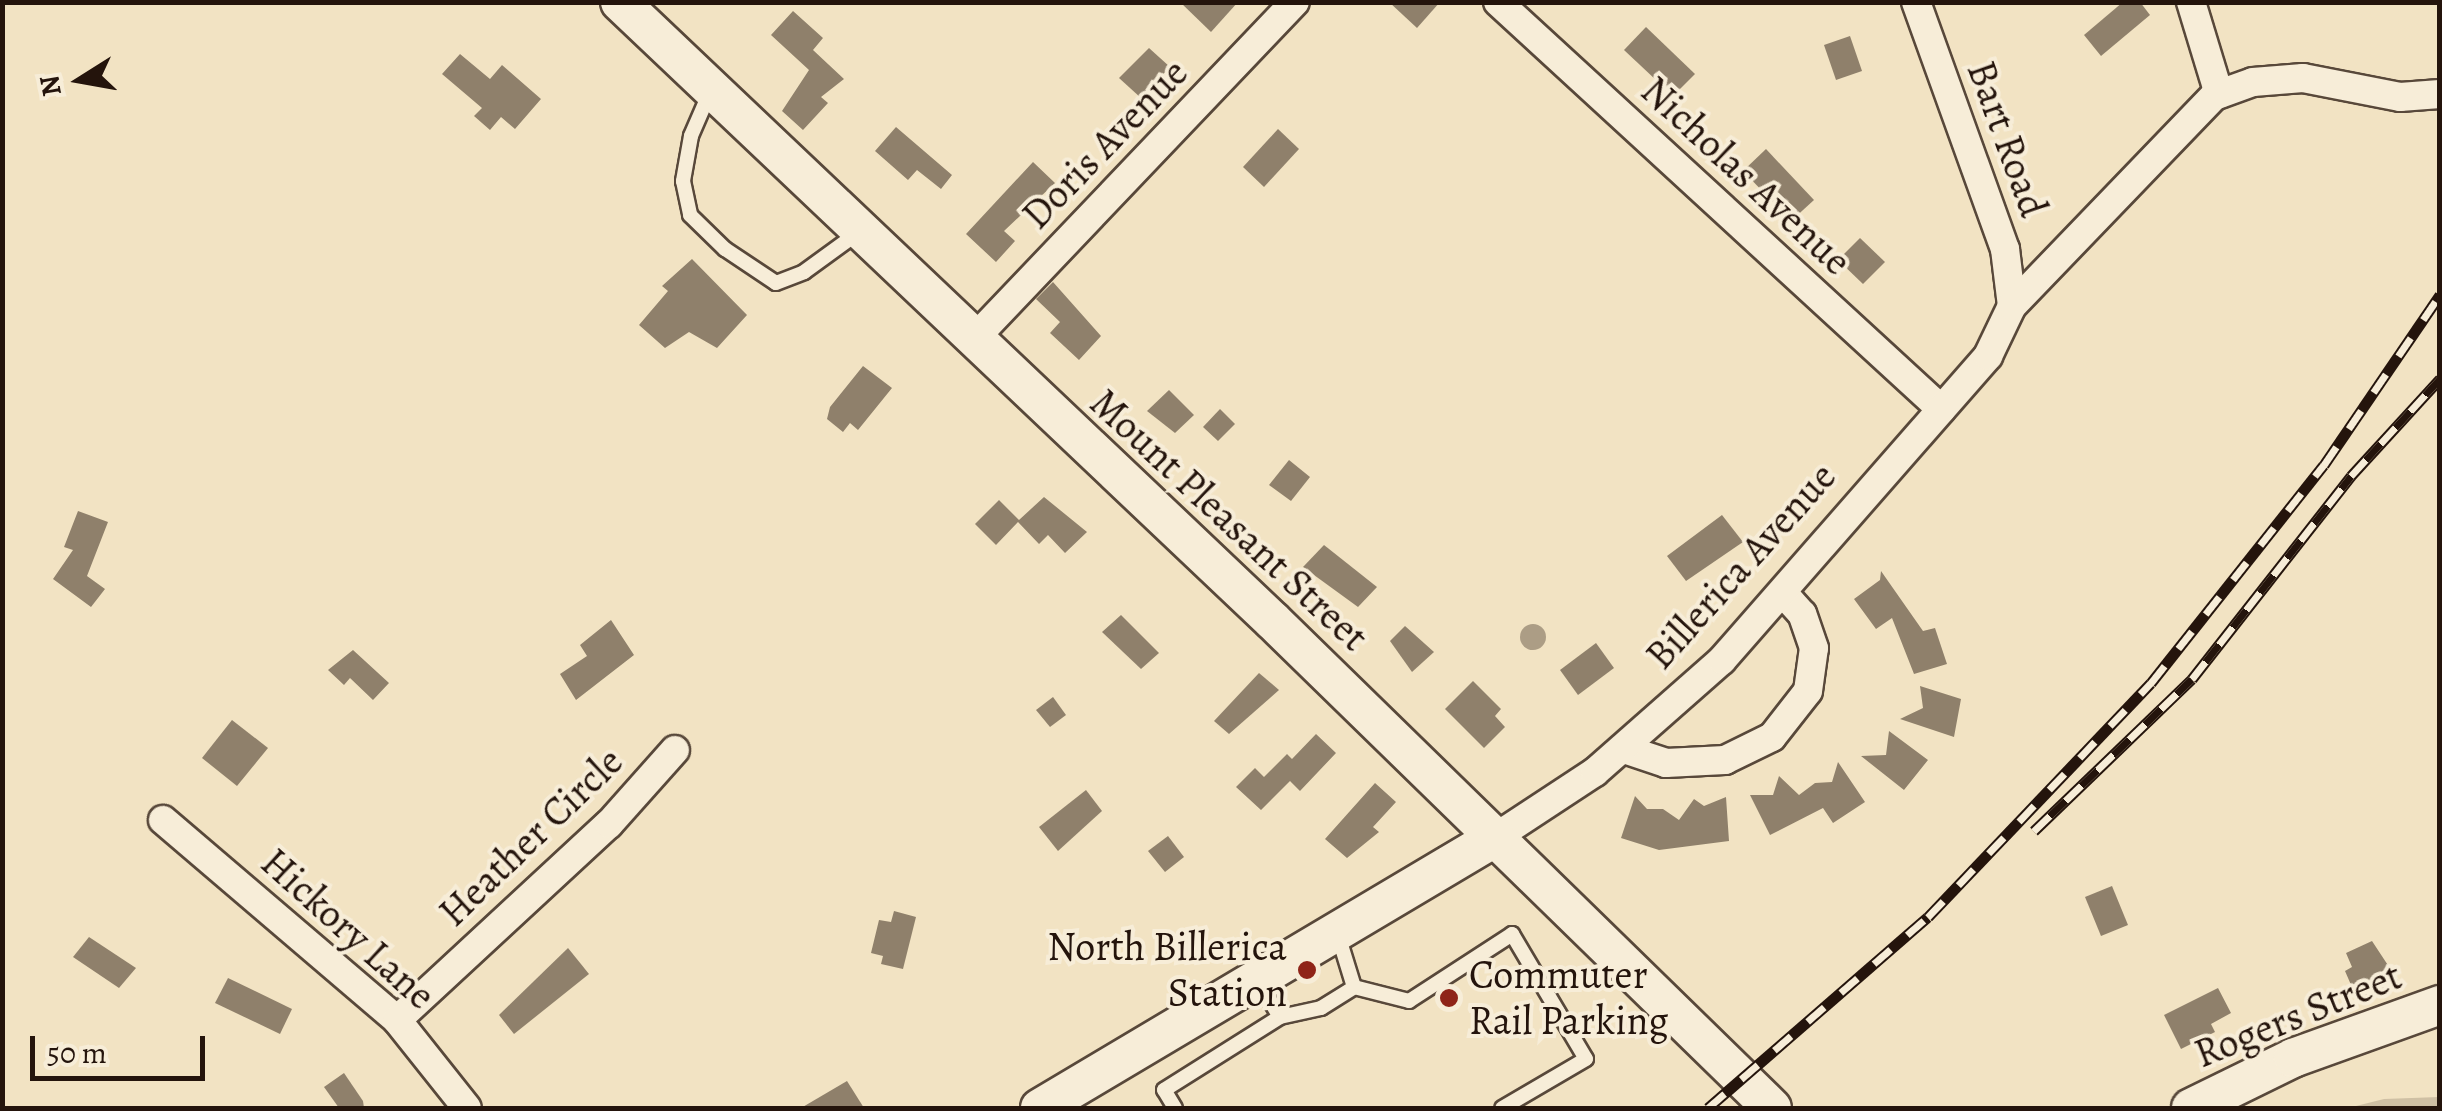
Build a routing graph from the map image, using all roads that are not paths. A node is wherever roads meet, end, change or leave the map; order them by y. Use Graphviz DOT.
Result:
graph roads {
  1 [pos="620,2"];
  2 [pos="1295,2"];
  3 [pos="1498,2"];
  4 [pos="1916,2"];
  5 [pos="2191,2"];
  6 [pos="712,89"];
  7 [pos="2219,94"];
  8 [pos="2440,94"];
  9 [pos="860,231"];
  10 [pos="2012,306"];
  11 [pos="972,341"];
  12 [pos="1941,408"];
  13 [pos="1784,594"];
  14 [pos="1624,749"];
  15 [pos="675,750"];
  16 [pos="163,820"];
  17 [pos="1496,837"];
  18 [pos="1337,930"];
  19 [pos="1257,978"];
  20 [pos="1354,987"];
  21 [pos="2440,1005"];
  22 [pos="1280,1017"];
  23 [pos="397,1020"];
  24 [pos="468,1108"];
  25 [pos="1040,1108"];
  26 [pos="1175,1108"];
  27 [pos="1502,1108"];
  28 [pos="1772,1108"];
  29 [pos="2191,1108"];
  1 -- 6 [label="main road, Mount Pleasant Street"];
  2 -- 11 [label="street, Doris Avenue"];
  3 -- 12 [label="street, Nicholas Avenue"];
  4 -- 10 [label="street, Bart Road"];
  5 -- 7 [label="street"];
  6 -- 9 [label="main road, Mount Pleasant Street"];
  6 -- 9 [label="lane"];
  7 -- 8 [label="street"];
  7 -- 10 [label="street, Billerica Avenue"];
  9 -- 11 [label="main road, Mount Pleasant Street"];
  10 -- 12 [label="street, Billerica Avenue"];
  11 -- 17 [label="main road, Mount Pleasant Street"];
  12 -- 13 [label="street, Billerica Avenue"];
  13 -- 14 [label="street, Billerica Avenue"];
  13 -- 14 [label="street"];
  14 -- 17 [label="street, Billerica Avenue"];
  15 -- 23 [label="street, Heather Circle"];
  16 -- 23 [label="street, Hickory Lane"];
  17 -- 18 [label="main road, Billerica Avenue"];
  17 -- 28 [label="main road, Mount Pleasant Street"];
  18 -- 19 [label="main road, Billerica Avenue"];
  18 -- 20 [label="lane"];
  19 -- 22 [label="lane"];
  19 -- 25 [label="main road, Billerica Avenue"];
  20 -- 22 [label="lane"];
  20 -- 27 [label="lane"];
  21 -- 29 [label="main road, Rogers Street"];
  22 -- 26 [label="lane"];
  23 -- 24 [label="street, Hickory Lane"];
}
